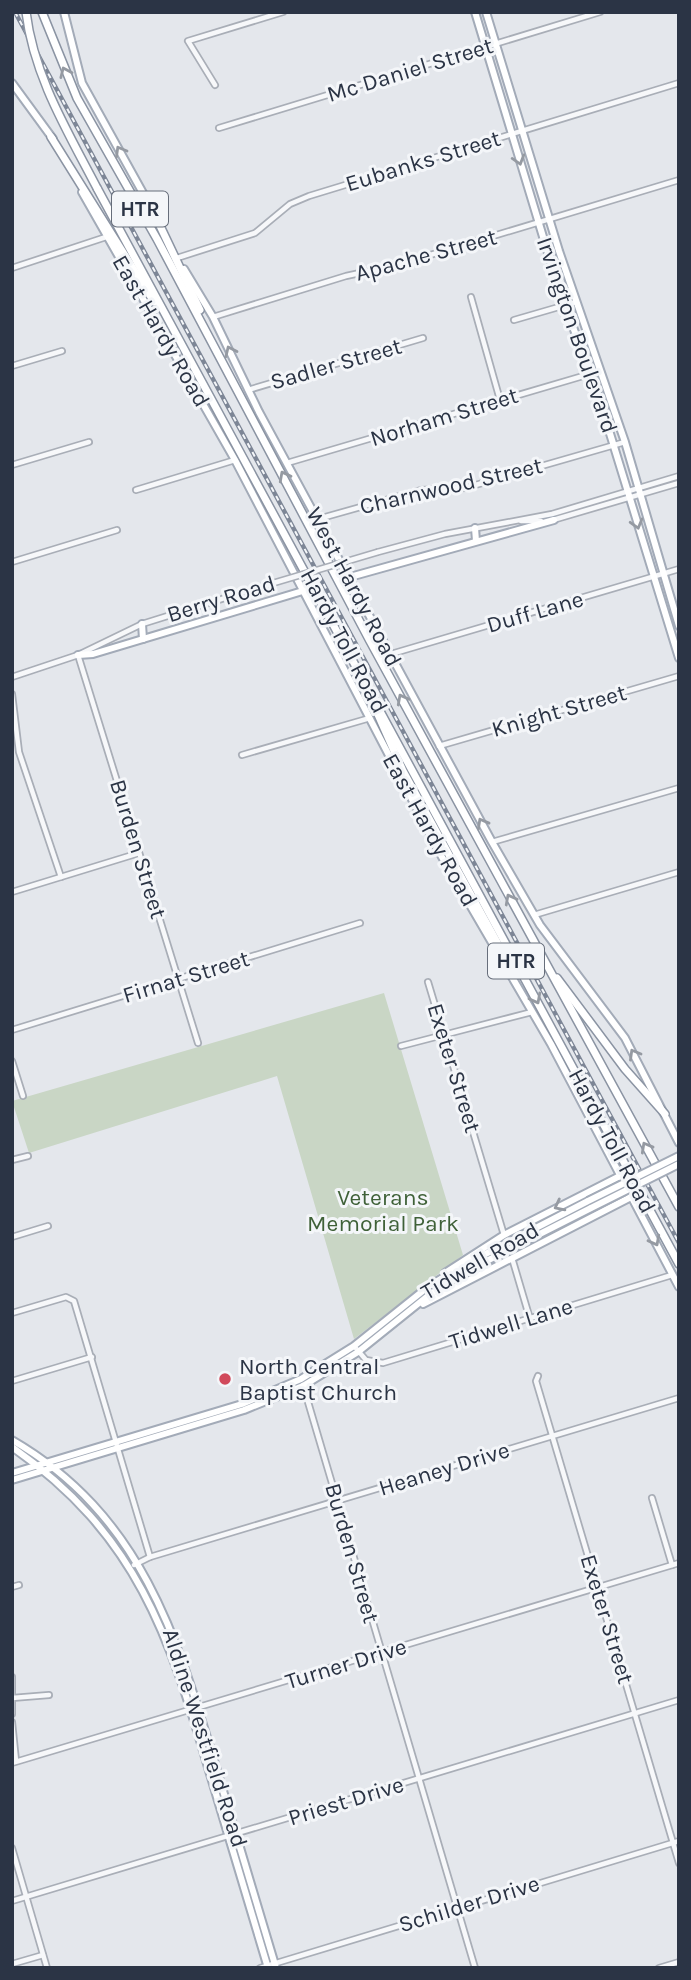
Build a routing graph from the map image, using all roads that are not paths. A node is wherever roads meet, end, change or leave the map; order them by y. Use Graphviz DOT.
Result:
graph roads {
  1 [pos="26,12"];
  2 [pos="42,12"];
  3 [pos="64,12"];
  4 [pos="283,12"];
  5 [pos="475,12"];
  6 [pos="486,12"];
  7 [pos="600,12"];
  8 [pos="496,44"];
  9 [pos="485,48"];
  10 [pos="12,83"];
  11 [pos="679,83"];
  12 [pos="215,85"];
  13 [pos="219,128"];
  14 [pos="523,131"];
  15 [pos="511,135"];
  16 [pos="51,137"];
  17 [pos="679,180"];
  18 [pos="152,209"];
  19 [pos="549,220"];
  20 [pos="539,223"];
  21 [pos="106,237"];
  22 [pos="177,258"];
  23 [pos="12,268"];
  24 [pos="471,297"];
  25 [pos="576,302"];
  26 [pos="565,305"];
  27 [pos="213,317"];
  28 [pos="514,320"];
  29 [pos="176,333"];
  30 [pos="423,338"];
  31 [pos="580,347"];
  32 [pos="62,351"];
  33 [pos="596,357"];
  34 [pos="12,366"];
  35 [pos="601,370"];
  36 [pos="590,374"];
  37 [pos="238,390"];
  38 [pos="248,390"];
  39 [pos="500,400"];
  40 [pos="89,442"];
  41 [pos="625,442"];
  42 [pos="614,445"];
  43 [pos="236,460"];
  44 [pos="12,464"];
  45 [pos="287,464"];
  46 [pos="679,476"];
  47 [pos="679,483"];
  48 [pos="136,490"];
  49 [pos="638,492"];
  50 [pos="629,494"];
  51 [pos="318,519"];
  52 [pos="554,520"];
  53 [pos="517,521"];
  54 [pos="475,528"];
  55 [pos="117,530"];
  56 [pos="476,541"];
  57 [pos="12,562"];
  58 [pos="679,569"];
  59 [pos="662,574"];
  60 [pos="350,577"];
  61 [pos="652,577"];
  62 [pos="306,590"];
  63 [pos="142,624"];
  64 [pos="679,626"];
  65 [pos="143,639"];
  66 [pos="391,654"];
  67 [pos="78,655"];
  68 [pos="353,658"];
  69 [pos="679,658"];
  70 [pos="679,676"];
  71 [pos="12,677"];
  72 [pos="12,694"];
  73 [pos="370,718"];
  74 [pos="439,746"];
  75 [pos="242,755"];
  76 [pos="679,788"];
  77 [pos="492,842"];
  78 [pos="139,853"];
  79 [pos="679,872"];
  80 [pos="61,877"];
  81 [pos="12,892"];
  82 [pos="534,915"];
  83 [pos="360,923"];
  84 [pos="542,959"];
  85 [pos="508,969"];
  86 [pos="177,979"];
  87 [pos="428,982"];
  88 [pos="532,1012"];
  89 [pos="12,1030"];
  90 [pos="443,1034"];
  91 [pos="198,1043"];
  92 [pos="401,1046"];
  93 [pos="12,1061"];
  94 [pos="23,1096"];
  95 [pos="665,1114"];
  96 [pos="679,1143"];
  97 [pos="29,1156"];
  98 [pos="679,1156"];
  99 [pos="12,1160"];
  100 [pos="679,1164"];
  101 [pos="620,1176"];
  102 [pos="604,1183"];
  103 [pos="631,1196"];
  104 [pos="620,1202"];
  105 [pos="590,1205"];
  106 [pos="679,1207"];
  107 [pos="48,1226"];
  108 [pos="504,1234"];
  109 [pos="12,1237"];
  110 [pos="512,1257"];
  111 [pos="679,1264"];
  112 [pos="673,1275"];
  113 [pos="429,1286"];
  114 [pos="679,1287"];
  115 [pos="12,1313"];
  116 [pos="401,1318"];
  117 [pos="530,1319"];
  118 [pos="356,1349"];
  119 [pos="92,1357"];
  120 [pos="538,1376"];
  121 [pos="12,1381"];
  122 [pos="302,1382"];
  123 [pos="679,1398"];
  124 [pos="243,1407"];
  125 [pos="172,1423"];
  126 [pos="173,1431"];
  127 [pos="552,1435"];
  128 [pos="12,1440"];
  129 [pos="117,1445"];
  130 [pos="12,1447"];
  131 [pos="44,1466"];
  132 [pos="12,1473"];
  133 [pos="12,1480"];
  134 [pos="652,1498"];
  135 [pos="337,1502"];
  136 [pos="150,1557"];
  137 [pos="679,1563"];
  138 [pos="133,1565"];
  139 [pos="672,1565"];
  140 [pos="598,1588"];
  141 [pos="382,1654"];
  142 [pos="12,1677"];
  143 [pos="49,1695"];
  144 [pos="13,1698"];
  145 [pos="679,1700"];
  146 [pos="195,1709"];
  147 [pos="635,1713"];
  148 [pos="12,1714"];
  149 [pos="12,1723"];
  150 [pos="14,1762"];
  151 [pos="418,1779"];
  152 [pos="233,1835"];
  153 [pos="676,1842"];
  154 [pos="12,1848"];
  155 [pos="679,1863"];
  156 [pos="27,1897"];
  157 [pos="12,1901"];
  158 [pos="457,1908"];
  159 [pos="43,1955"];
  160 [pos="679,1962"];
  161 [pos="12,1964"];
  162 [pos="269,1966"];
  163 [pos="47,1968"];
  164 [pos="475,1968"];
  165 [pos="659,1968"];
  1 -- 29 [label="highway, Hardy Toll Road / HTR, bridge"];
  37 -- 2 [label="highway, Hardy Toll Road / HTR, one-way"];
  18 -- 3 [label="main road, West Hardy Road, one-way"];
  4 -- 12 [label="street"];
  5 -- 9 [label="main road, Irvington Boulevard"];
  6 -- 8 [label="main road, Irvington Boulevard"];
  7 -- 8 [label="street, Mc Daniel Street"];
  8 -- 9 [label="street, Mc Daniel Street"];
  8 -- 14 [label="main road, Irvington Boulevard"];
  9 -- 13 [label="street, Mc Daniel Street"];
  9 -- 15 [label="main road, Irvington Boulevard"];
  10 -- 16 [label="main road, East Hardy Road"];
  11 -- 14 [label="street, Eubanks Street"];
  14 -- 15 [label="street, Eubanks Street"];
  14 -- 19 [label="main road, Irvington Boulevard"];
  15 -- 20 [label="main road, Irvington Boulevard, one-way"];
  15 -- 22 [label="street, Eubanks Street"];
  16 -- 21 [label="main road, East Hardy Road"];
  16 -- 29 [label="highway"];
  17 -- 19 [label="street, Apache Street"];
  18 -- 22 [label="main road, West Hardy Road"];
  18 -- 37 [label="highway"];
  19 -- 20 [label="street, Apache Street"];
  19 -- 25 [label="main road, Irvington Boulevard"];
  20 -- 26 [label="main road, Irvington Boulevard"];
  20 -- 27 [label="street, Apache Street"];
  21 -- 23 [label="street"];
  21 -- 43 [label="main road, East Hardy Road"];
  22 -- 27 [label="main road, West Hardy Road"];
  24 -- 39 [label="street"];
  25 -- 26 [label="street"];
  25 -- 33 [label="main road, Irvington Boulevard"];
  26 -- 28 [label="street"];
  26 -- 31 [label="main road, Irvington Boulevard"];
  38 -- 27 [label="main road, West Hardy Road, one-way"];
  29 -- 68 [label="highway, Hardy Toll Road / HTR"];
  30 -- 38 [label="street, Sadler Street"];
  31 -- 33 [label="main road"];
  31 -- 36 [label="main road, Irvington Boulevard"];
  32 -- 34 [label="street"];
  33 -- 35 [label="main road, Irvington Boulevard"];
  35 -- 36 [label="street, Norham Street"];
  35 -- 41 [label="main road, Irvington Boulevard"];
  36 -- 39 [label="street, Norham Street"];
  36 -- 42 [label="main road, Irvington Boulevard"];
  84 -- 37 [label="highway, Hardy Toll Road / HTR, one-way"];
  38 -- 45 [label="main road, West Hardy Road"];
  39 -- 45 [label="street, Norham Street"];
  40 -- 44 [label="street"];
  41 -- 42 [label="street, Charnwood Street"];
  41 -- 49 [label="main road, Irvington Boulevard"];
  42 -- 50 [label="main road, Irvington Boulevard"];
  42 -- 51 [label="street, Charnwood Street"];
  43 -- 48 [label="street"];
  43 -- 62 [label="main road, East Hardy Road"];
  45 -- 51 [label="main road, West Hardy Road"];
  46 -- 49 [label="street, Berry Road"];
  47 -- 49 [label="street, Berry Road"];
  49 -- 50 [label="street, Berry Road"];
  49 -- 59 [label="main road, Irvington Boulevard"];
  50 -- 52 [label="street, Berry Road"];
  50 -- 53 [label="street, Berry Road"];
  50 -- 61 [label="main road, Irvington Boulevard, one-way"];
  51 -- 60 [label="main road, West Hardy Road"];
  52 -- 53 [label="street, Berry Road"];
  52 -- 56 [label="main road"];
  53 -- 54 [label="street, Berry Road"];
  54 -- 56 [label="main road"];
  54 -- 63 [label="street, Berry Road, bridge"];
  55 -- 57 [label="street"];
  56 -- 60 [label="main road"];
  58 -- 59 [label="street, Duff Lane"];
  59 -- 61 [label="street, Duff Lane"];
  59 -- 64 [label="main road, Irvington Boulevard"];
  60 -- 66 [label="main road, West Hardy Road"];
  61 -- 66 [label="street, Duff Lane"];
  61 -- 69 [label="main road, Irvington Boulevard"];
  62 -- 65 [label="main road"];
  62 -- 73 [label="main road, East Hardy Road"];
  63 -- 65 [label="main road"];
  63 -- 67 [label="street, Berry Road"];
  65 -- 67 [label="main road"];
  66 -- 74 [label="main road, West Hardy Road"];
  67 -- 71 [label="street, Berry Road"];
  67 -- 78 [label="street, Burden Street"];
  68 -- 85 [label="highway"];
  68 -- 111 [label="highway, Hardy Toll Road / HTR, one-way"];
  70 -- 74 [label="street, Knight Street"];
  72 -- 80 [label="street"];
  73 -- 75 [label="street"];
  73 -- 85 [label="main road, East Hardy Road"];
  77 -- 74 [label="main road, West Hardy Road, one-way"];
  76 -- 77 [label="street"];
  77 -- 82 [label="main road, West Hardy Road"];
  78 -- 80 [label="street"];
  78 -- 86 [label="street, Burden Street"];
  79 -- 82 [label="street"];
  80 -- 81 [label="street"];
  95 -- 82 [label="main road, West Hardy Road, one-way"];
  83 -- 86 [label="street, Firnat Street"];
  84 -- 95 [label="highway"];
  106 -- 84 [label="highway, Hardy Toll Road / HTR, one-way"];
  85 -- 88 [label="main road, East Hardy Road"];
  86 -- 89 [label="street, Firnat Street"];
  86 -- 91 [label="street, Burden Street"];
  87 -- 90 [label="street, Exeter Street"];
  88 -- 90 [label="street"];
  88 -- 101 [label="main road, East Hardy Road"];
  90 -- 92 [label="street"];
  90 -- 108 [label="street, Exeter Street"];
  93 -- 94 [label="street"];
  95 -- 96 [label="main road, West Hardy Road"];
  97 -- 99 [label="street"];
  98 -- 105 [label="main road, Tidwell Road, bridge"];
  100 -- 105 [label="main road, Tidwell Road, bridge"];
  101 -- 102 [label="main road"];
  101 -- 103 [label="main road, East Hardy Road"];
  102 -- 104 [label="main road"];
  102 -- 108 [label="main road, one-way"];
  103 -- 104 [label="main road"];
  103 -- 112 [label="main road, East Hardy Road, one-way"];
  104 -- 110 [label="main road"];
  105 -- 113 [label="main road, Tidwell Road"];
  105 -- 116 [label="main road, Tidwell Road"];
  107 -- 109 [label="street"];
  108 -- 113 [label="main road"];
  110 -- 116 [label="main road"];
  110 -- 117 [label="street"];
  112 -- 114 [label="main road, East Hardy Road"];
  112 -- 117 [label="street, Tidwell Lane"];
  113 -- 118 [label="main road, Tidwell Road"];
  115 -- 119 [label="street"];
  116 -- 118 [label="main road, Tidwell Road"];
  117 -- 118 [label="street, Tidwell Lane"];
  118 -- 122 [label="main road, Tidwell Road"];
  119 -- 121 [label="street"];
  119 -- 129 [label="street"];
  120 -- 127 [label="street, Exeter Street"];
  122 -- 124 [label="main road, Tidwell Road"];
  122 -- 135 [label="street, Burden Street"];
  123 -- 127 [label="street, Heaney Drive"];
  124 -- 125 [label="main road, Tidwell Road"];
  124 -- 126 [label="main road, Tidwell Road"];
  125 -- 126 [label="main road"];
  125 -- 129 [label="main road, Tidwell Road"];
  126 -- 129 [label="main road, Tidwell Road"];
  127 -- 135 [label="street, Heaney Drive"];
  127 -- 140 [label="street, Exeter Street"];
  128 -- 131 [label="main road, Aldine Westfield Road"];
  129 -- 131 [label="main road, Tidwell Road"];
  129 -- 136 [label="street"];
  130 -- 131 [label="main road, Aldine Westfield Road"];
  131 -- 132 [label="main road, Tidwell Road"];
  131 -- 133 [label="main road, Tidwell Road"];
  131 -- 138 [label="main road, Aldine Westfield Road"];
  134 -- 139 [label="street"];
  135 -- 136 [label="street, Heaney Drive"];
  135 -- 141 [label="street, Burden Street"];
  136 -- 138 [label="street, Heaney Drive"];
  137 -- 139 [label="street, Turner Drive"];
  138 -- 146 [label="main road, Aldine Westfield Road"];
  139 -- 140 [label="street, Turner Drive"];
  140 -- 141 [label="street, Turner Drive"];
  140 -- 147 [label="street, Exeter Street"];
  141 -- 146 [label="street, Turner Drive"];
  141 -- 151 [label="street, Burden Street"];
  142 -- 144 [label="street"];
  143 -- 144 [label="street"];
  144 -- 148 [label="street"];
  145 -- 147 [label="street, Priest Drive"];
  146 -- 150 [label="street, Turner Drive"];
  146 -- 152 [label="main road, Aldine Westfield Road"];
  147 -- 151 [label="street, Priest Drive"];
  147 -- 153 [label="street, Exeter Street"];
  149 -- 150 [label="street"];
  151 -- 152 [label="street, Priest Drive"];
  151 -- 158 [label="street, Burden Street"];
  152 -- 156 [label="street, Priest Drive"];
  152 -- 162 [label="main road, Aldine Westfield Road"];
  153 -- 155 [label="street, Exeter Street"];
  153 -- 158 [label="street, Schilder Drive"];
  154 -- 156 [label="street"];
  156 -- 157 [label="street, Priest Drive"];
  156 -- 159 [label="street"];
  158 -- 162 [label="street, Schilder Drive"];
  158 -- 164 [label="street, Burden Street"];
  159 -- 161 [label="street"];
  159 -- 163 [label="street"];
  160 -- 165 [label="street"];
}
